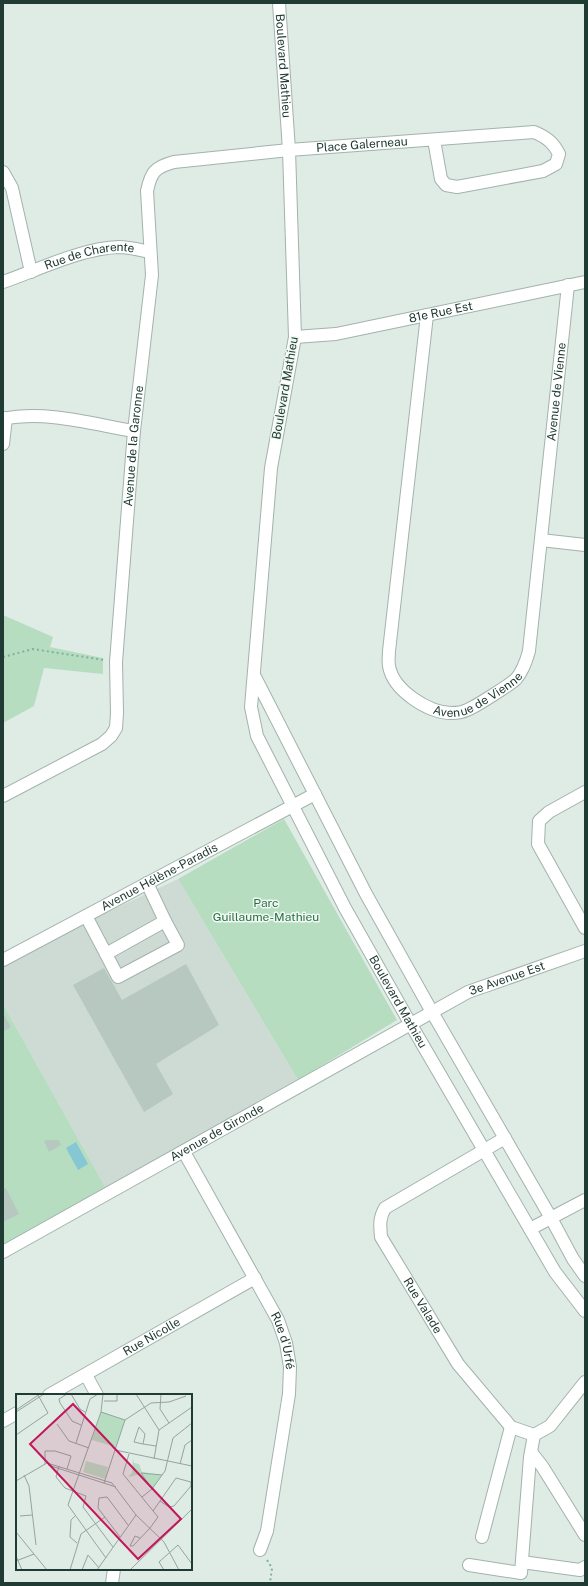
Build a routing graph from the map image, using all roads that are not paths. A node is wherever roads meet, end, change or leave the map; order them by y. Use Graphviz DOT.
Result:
graph roads {
  1 [pos="279,3"];
  2 [pos="434,140"];
  3 [pos="289,150"];
  4 [pos="3,172"];
  5 [pos="150,252"];
  6 [pos="31,272"];
  7 [pos="3,282"];
  8 [pos="585,282"];
  9 [pos="568,285"];
  10 [pos="426,315"];
  11 [pos="295,337"];
  12 [pos="5,418"];
  13 [pos="134,432"];
  14 [pos="3,444"];
  15 [pos="541,540"];
  16 [pos="585,545"];
  17 [pos="254,677"];
  18 [pos="585,792"];
  19 [pos="315,794"];
  20 [pos="3,796"];
  21 [pos="292,806"];
  22 [pos="146,883"];
  23 [pos="86,916"];
  24 [pos="165,921"];
  25 [pos="585,928"];
  26 [pos="585,951"];
  27 [pos="106,954"];
  28 [pos="5,955"];
  29 [pos="432,1012"];
  30 [pos="410,1023"];
  31 [pos="505,1138"];
  32 [pos="484,1149"];
  33 [pos="184,1152"];
  34 [pos="585,1200"];
  35 [pos="551,1218"];
  36 [pos="530,1229"];
  37 [pos="3,1252"];
  38 [pos="585,1276"];
  39 [pos="254,1278"];
  40 [pos="585,1311"];
  41 [pos="86,1374"];
  42 [pos="585,1382"];
  43 [pos="52,1394"];
  44 [pos="96,1394"];
  45 [pos="16,1414"];
  46 [pos="3,1421"];
  47 [pos="511,1428"];
  48 [pos="534,1435"];
  49 [pos="531,1452"];
  50 [pos="585,1535"];
  51 [pos="482,1537"];
  52 [pos="260,1550"];
  53 [pos="469,1565"];
  54 [pos="585,1567"];
  55 [pos="114,1570"];
  56 [pos="521,1573"];
  57 [pos="112,1583"];
  1 -- 3 [label="street, Boulevard Mathieu"];
  2 -- 2 [label="street, Place Galerneau"];
  2 -- 3 [label="street, Place Galerneau"];
  3 -- 5 [label="street, Avenue de la Garonne"];
  3 -- 11 [label="street, Boulevard Mathieu"];
  4 -- 6 [label="street, Rue de Charente"];
  5 -- 6 [label="street, Rue de Charente"];
  5 -- 13 [label="street, Avenue de la Garonne"];
  6 -- 7 [label="street, Rue de Charente"];
  8 -- 9 [label="street, 81e Rue Est"];
  9 -- 10 [label="street, 81e Rue Est"];
  9 -- 15 [label="street, Avenue de Vienne"];
  10 -- 11 [label="street, 81e Rue Est"];
  10 -- 15 [label="street, Avenue de Vienne"];
  11 -- 17 [label="street, Boulevard Mathieu"];
  12 -- 13 [label="street"];
  12 -- 14 [label="street"];
  13 -- 20 [label="street, Avenue de la Garonne"];
  15 -- 16 [label="street"];
  17 -- 19 [label="street, Boulevard Mathieu"];
  17 -- 21 [label="street, Boulevard Mathieu"];
  18 -- 25 [label="street"];
  19 -- 21 [label="street, Avenue Hélène-Paradis"];
  19 -- 29 [label="street, Boulevard Mathieu"];
  21 -- 22 [label="street, Avenue Hélène-Paradis"];
  21 -- 30 [label="street, Boulevard Mathieu"];
  22 -- 23 [label="street, Avenue Hélène-Paradis"];
  22 -- 24 [label="street"];
  23 -- 27 [label="street"];
  23 -- 28 [label="street, Avenue Hélène-Paradis"];
  24 -- 27 [label="street"];
  24 -- 27 [label="street"];
  26 -- 29 [label="street, 3e Avenue Est"];
  29 -- 30 [label="street, Avenue de Gironde"];
  29 -- 31 [label="street, Boulevard Mathieu"];
  30 -- 32 [label="street, Boulevard Mathieu"];
  30 -- 33 [label="street, Avenue de Gironde"];
  31 -- 32 [label="street, Rue Valade"];
  31 -- 35 [label="street, Boulevard Mathieu"];
  32 -- 36 [label="street, Boulevard Mathieu"];
  32 -- 47 [label="street, Rue Valade"];
  33 -- 37 [label="street, Avenue de Gironde"];
  33 -- 39 [label="street, Rue d'Urfé"];
  34 -- 35 [label="street"];
  35 -- 36 [label="street"];
  35 -- 38 [label="street, Boulevard Mathieu"];
  36 -- 40 [label="street, Boulevard Mathieu"];
  39 -- 41 [label="street, Rue Nicolle"];
  39 -- 52 [label="street, Rue d'Urfé"];
  41 -- 43 [label="street, Rue Nicolle"];
  41 -- 44 [label="street"];
  42 -- 48 [label="street"];
  45 -- 46 [label="street"];
  47 -- 48 [label="street"];
  47 -- 51 [label="street"];
  48 -- 49 [label="street"];
  49 -- 50 [label="street"];
  49 -- 56 [label="street"];
  53 -- 56 [label="street"];
  54 -- 56 [label="street"];
  55 -- 57 [label="street"];
}
